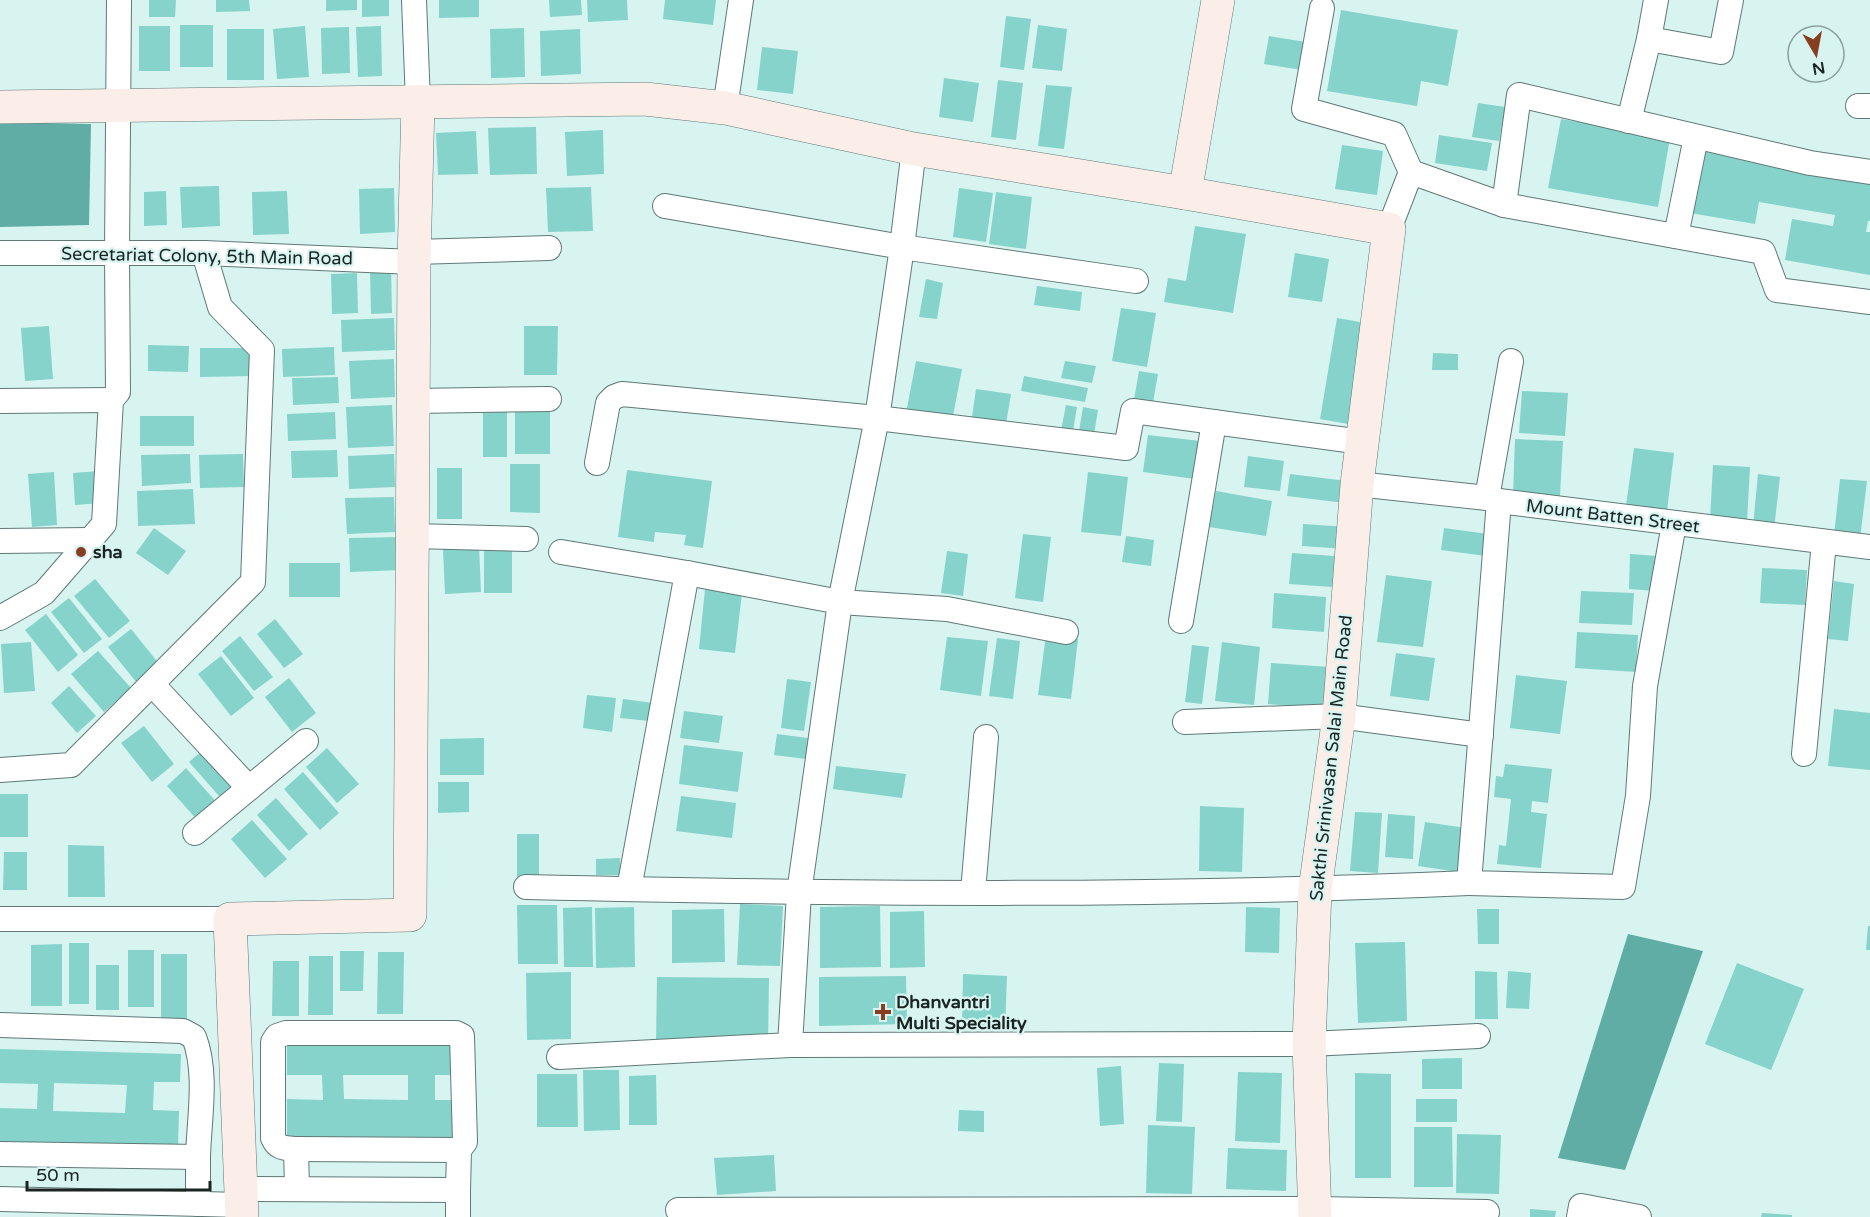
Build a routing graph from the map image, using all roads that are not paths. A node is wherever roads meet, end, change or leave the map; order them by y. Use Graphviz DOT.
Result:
graph roads {
  1 [pos="119,0"];
  2 [pos="414,0"];
  3 [pos="741,0"];
  4 [pos="1218,0"];
  5 [pos="1656,0"];
  6 [pos="1731,0"];
  7 [pos="1322,8"];
  8 [pos="1649,39"];
  9 [pos="418,102"];
  10 [pos="0,107"];
  11 [pos="118,107"];
  12 [pos="725,108"];
  13 [pos="1629,121"];
  14 [pos="1696,137"];
  15 [pos="914,149"];
  16 [pos="1411,172"];
  17 [pos="1870,172"];
  18 [pos="1185,193"];
  19 [pos="1504,205"];
  20 [pos="665,206"];
  21 [pos="1389,229"];
  22 [pos="1676,236"];
  23 [pos="903,247"];
  24 [pos="549,248"];
  25 [pos="0,253"];
  26 [pos="117,253"];
  27 [pos="204,253"];
  28 [pos="414,257"];
  29 [pos="1136,281"];
  30 [pos="1870,302"];
  31 [pos="1512,361"];
  32 [pos="549,399"];
  33 [pos="111,400"];
  34 [pos="0,401"];
  35 [pos="413,401"];
  36 [pos="877,418"];
  37 [pos="1214,422"];
  38 [pos="1362,442"];
  39 [pos="597,462"];
  40 [pos="1357,484"];
  41 [pos="1493,500"];
  42 [pos="1674,524"];
  43 [pos="413,536"];
  44 [pos="526,539"];
  45 [pos="89,540"];
  46 [pos="0,541"];
  47 [pos="1824,542"];
  48 [pos="1870,547"];
  49 [pos="561,552"];
  50 [pos="687,573"];
  51 [pos="840,602"];
  52 [pos="0,618"];
  53 [pos="1181,621"];
  54 [pos="1066,632"];
  55 [pos="152,684"];
  56 [pos="1339,716"];
  57 [pos="1185,722"];
  58 [pos="1481,735"];
  59 [pos="987,737"];
  60 [pos="306,741"];
  61 [pos="1804,754"];
  62 [pos="0,770"];
  63 [pos="249,788"];
  64 [pos="195,833"];
  65 [pos="1469,883"];
  66 [pos="526,887"];
  67 [pos="629,889"];
  68 [pos="1315,890"];
  69 [pos="973,892"];
  70 [pos="799,893"];
  71 [pos="0,919"];
  72 [pos="230,919"];
  73 [pos="0,1025"];
  74 [pos="1478,1036"];
  75 [pos="1309,1044"];
  76 [pos="790,1045"];
  77 [pos="559,1057"];
  78 [pos="296,1149"];
  79 [pos="459,1150"];
  80 [pos="0,1154"];
  81 [pos="198,1157"];
  82 [pos="297,1190"];
  83 [pos="458,1190"];
  84 [pos="0,1199"];
  85 [pos="198,1204"];
  86 [pos="242,1204"];
  87 [pos="172,1210"];
  88 [pos="678,1210"];
  89 [pos="1487,1212"];
  90 [pos="1315,1213"];
  91 [pos="458,1217"];
  92 [pos="1579,1217"];
  93 [pos="1639,1217"];
  1 -- 11 [label="street"];
  2 -- 9 [label="street"];
  3 -- 12 [label="street"];
  4 -- 18 [label="street"];
  5 -- 8 [label="street"];
  6 -- 8 [label="street"];
  7 -- 16 [label="street"];
  8 -- 13 [label="street"];
  9 -- 11 [label="street"];
  9 -- 12 [label="street"];
  9 -- 28 [label="street"];
  10 -- 11 [label="street"];
  11 -- 26 [label="street"];
  12 -- 15 [label="street"];
  13 -- 14 [label="street"];
  13 -- 19 [label="street"];
  14 -- 17 [label="street"];
  14 -- 22 [label="street"];
  15 -- 18 [label="street"];
  15 -- 23 [label="street"];
  16 -- 19 [label="street"];
  16 -- 21 [label="street"];
  18 -- 21 [label="street"];
  19 -- 22 [label="street"];
  20 -- 23 [label="street"];
  21 -- 38 [label="street, Sakthi Srinivasan Salai Main Road"];
  22 -- 30 [label="street"];
  23 -- 29 [label="street"];
  23 -- 36 [label="street"];
  24 -- 28 [label="street, Secretariat Colony, 5th Main Road"];
  25 -- 26 [label="street, Secretariat Colony, 5th Main Road"];
  26 -- 27 [label="street, Secretariat Colony, 5th Main Road"];
  26 -- 33 [label="street"];
  27 -- 28 [label="street, Secretariat Colony, 5th Main Road"];
  27 -- 55 [label="street"];
  28 -- 35 [label="street"];
  31 -- 41 [label="street"];
  32 -- 35 [label="street"];
  33 -- 34 [label="street"];
  33 -- 45 [label="street"];
  35 -- 43 [label="street"];
  36 -- 37 [label="street"];
  36 -- 39 [label="street"];
  36 -- 51 [label="street"];
  37 -- 38 [label="street"];
  37 -- 53 [label="street"];
  38 -- 40 [label="street, Sakthi Srinivasan Salai Main Road"];
  40 -- 41 [label="street, Mount Batten Street"];
  40 -- 56 [label="street, Sakthi Srinivasan Salai Main Road"];
  41 -- 42 [label="street, Mount Batten Street"];
  41 -- 58 [label="street"];
  42 -- 47 [label="street, Mount Batten Street"];
  42 -- 65 [label="street"];
  43 -- 44 [label="street"];
  43 -- 72 [label="street"];
  45 -- 46 [label="street"];
  45 -- 52 [label="street"];
  47 -- 48 [label="street, Mount Batten Street"];
  47 -- 61 [label="street"];
  49 -- 50 [label="street"];
  50 -- 51 [label="street"];
  50 -- 67 [label="street"];
  51 -- 54 [label="street"];
  51 -- 70 [label="street"];
  55 -- 62 [label="street"];
  55 -- 63 [label="street"];
  56 -- 57 [label="street"];
  56 -- 58 [label="street"];
  56 -- 68 [label="street, Sakthi Srinivasan Salai Main Road"];
  58 -- 65 [label="street"];
  59 -- 69 [label="street"];
  60 -- 63 [label="street"];
  63 -- 64 [label="street"];
  65 -- 68 [label="street"];
  66 -- 67 [label="street"];
  67 -- 70 [label="street"];
  68 -- 69 [label="street"];
  68 -- 75 [label="street, Sakthi Srinivasan Salai Main Road"];
  69 -- 70 [label="street"];
  70 -- 76 [label="street"];
  71 -- 72 [label="street"];
  72 -- 86 [label="street"];
  73 -- 81 [label="street"];
  74 -- 75 [label="street"];
  75 -- 76 [label="street"];
  75 -- 90 [label="street, Sakthi Srinivasan Salai Main Road"];
  76 -- 77 [label="street"];
  78 -- 79 [label="street"];
  78 -- 79 [label="street"];
  78 -- 82 [label="street"];
  79 -- 83 [label="street"];
  80 -- 81 [label="street"];
  81 -- 85 [label="street"];
  82 -- 83 [label="street"];
  82 -- 86 [label="street"];
  83 -- 91 [label="street"];
  84 -- 87 [label="street"];
  85 -- 86 [label="street"];
  85 -- 87 [label="street"];
  88 -- 90 [label="street"];
  89 -- 90 [label="street"];
  92 -- 93 [label="street"];
}
